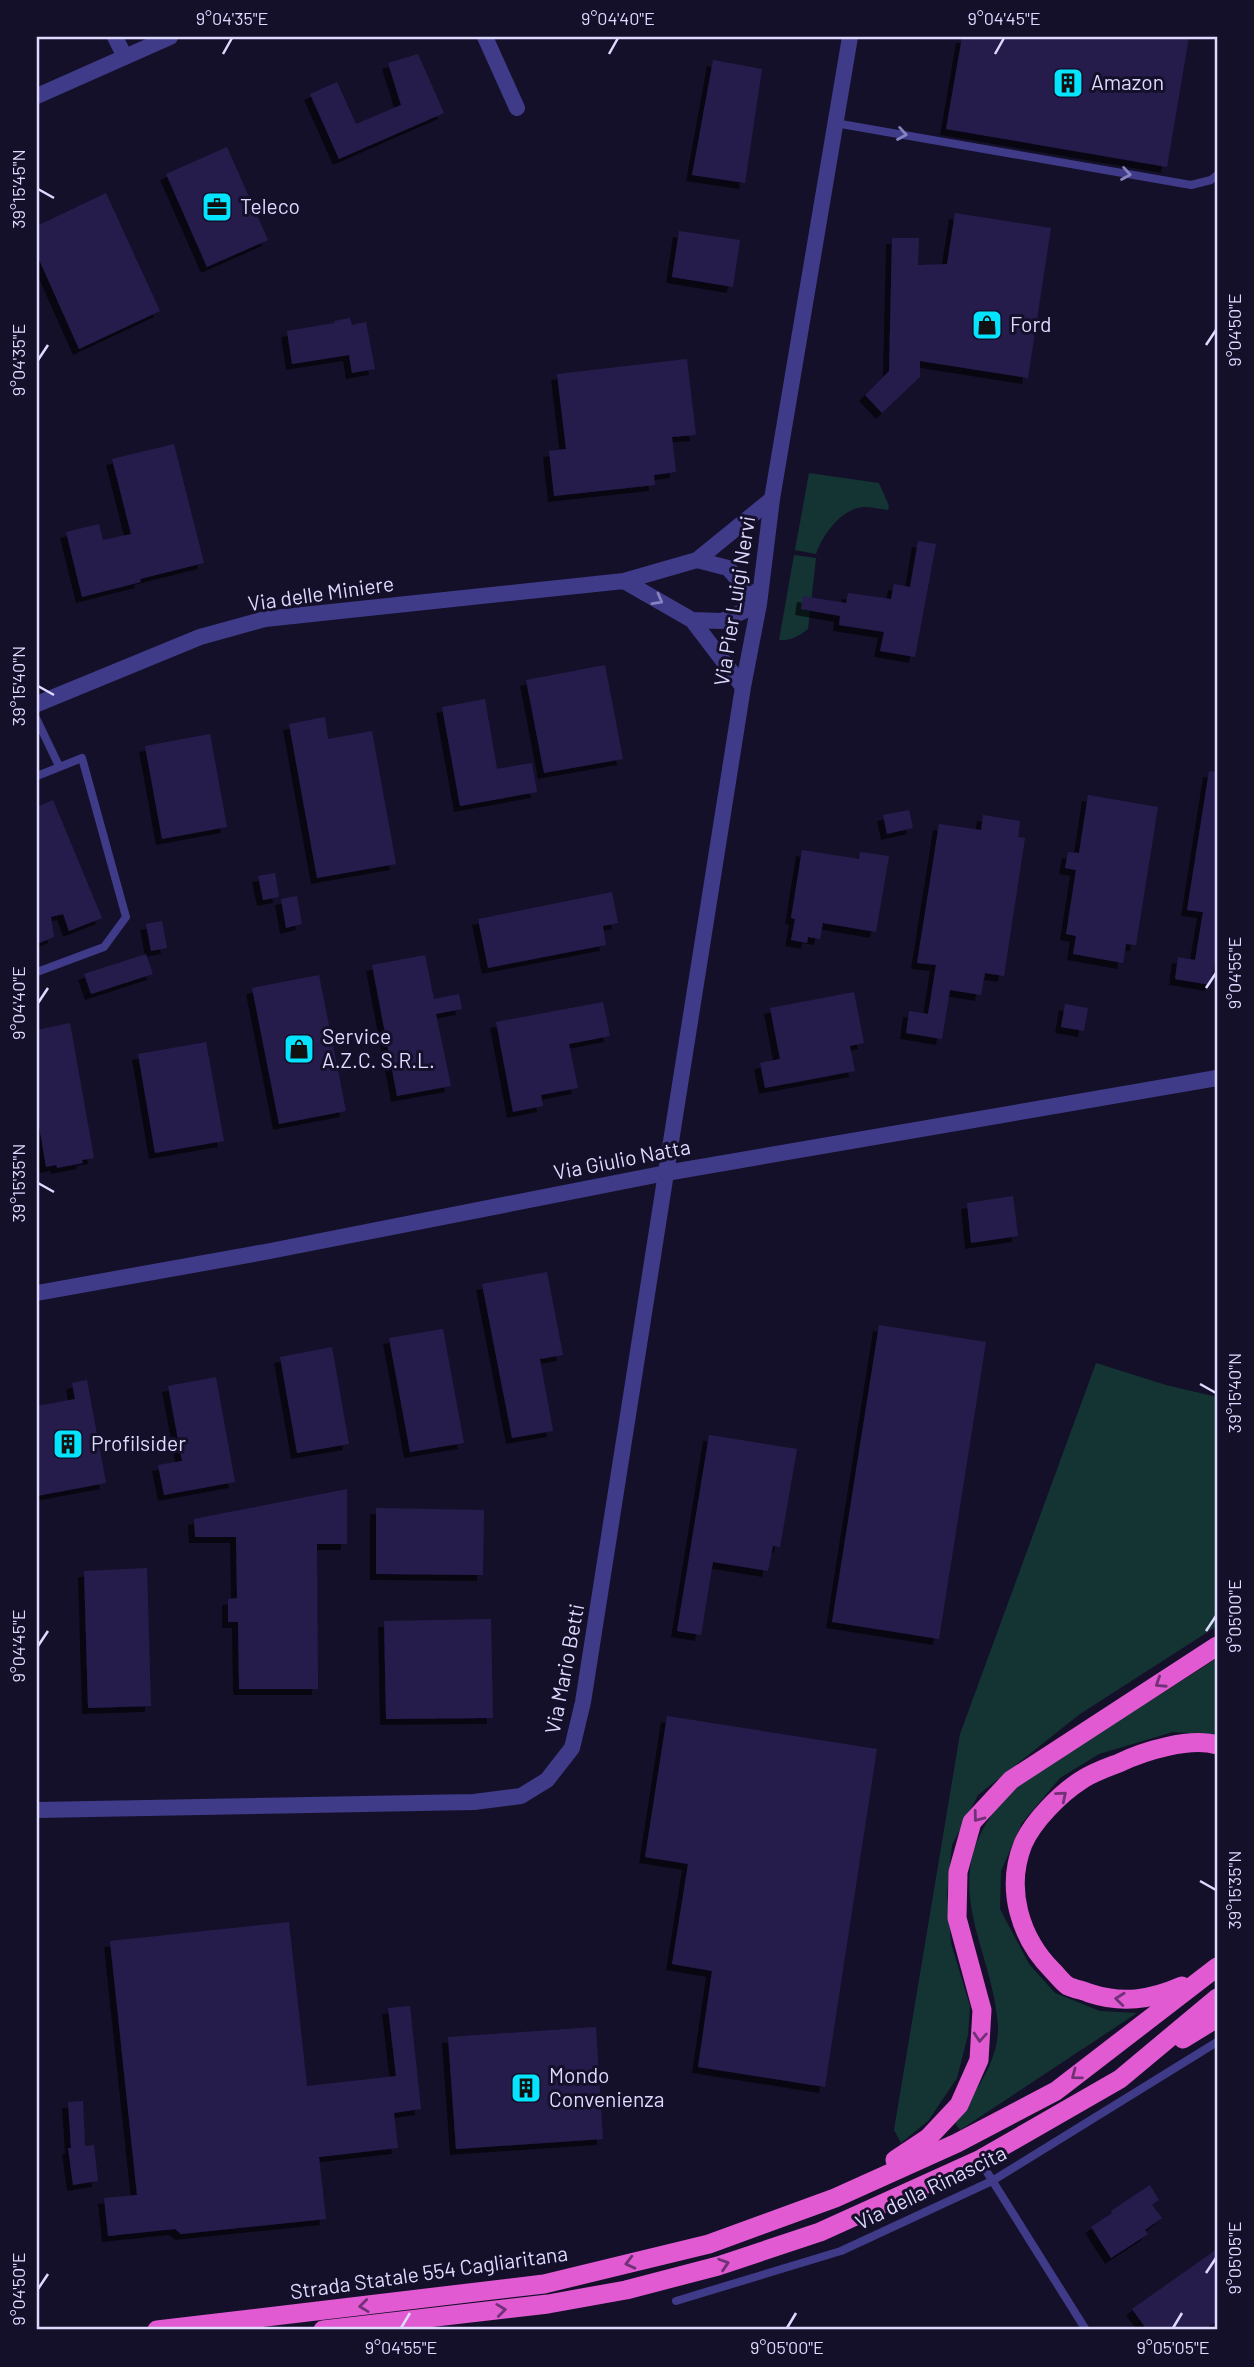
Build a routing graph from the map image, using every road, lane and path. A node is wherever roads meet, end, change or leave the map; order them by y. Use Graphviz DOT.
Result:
graph roads {
  1 [pos="115,37"];
  2 [pos="170,37"];
  3 [pos="485,37"];
  4 [pos="850,37"];
  5 [pos="125,57"];
  6 [pos="37,96"];
  7 [pos="517,108"];
  8 [pos="835,122"];
  9 [pos="1217,176"];
  10 [pos="772,499"];
  11 [pos="697,560"];
  12 [pos="624,581"];
  13 [pos="759,604"];
  14 [pos="692,620"];
  15 [pos="743,687"];
  16 [pos="37,704"];
  17 [pos="37,720"];
  18 [pos="59,766"];
  19 [pos="37,776"];
  20 [pos="37,972"];
  21 [pos="1217,1078"];
  22 [pos="666,1173"];
  23 [pos="37,1293"];
  24 [pos="1217,1646"];
  25 [pos="1217,1745"];
  26 [pos="37,1810"];
  27 [pos="1213,1971"];
  28 [pos="1217,1998"];
  29 [pos="1217,2018"];
  30 [pos="1217,2042"];
  31 [pos="1120,2079"];
  32 [pos="979,2160"];
  33 [pos="992,2181"];
  34 [pos="835,2198"];
  35 [pos="676,2301"];
  36 [pos="157,2330"];
  37 [pos="323,2330"];
  38 [pos="1086,2330"];
  1 -- 5 [label="street"];
  2 -- 5 [label="street"];
  3 -- 7 [label="street"];
  4 -- 8 [label="street, Via Pier Luigi Nervi"];
  5 -- 6 [label="street"];
  8 -- 9 [label="lane, one-way"];
  8 -- 10 [label="street, Via Pier Luigi Nervi"];
  10 -- 11 [label="street, Via delle Miniere"];
  10 -- 13 [label="street, Via Pier Luigi Nervi"];
  11 -- 12 [label="street, Via delle Miniere"];
  11 -- 13 [label="street"];
  12 -- 14 [label="street, one-way"];
  12 -- 16 [label="street, Via delle Miniere"];
  13 -- 14 [label="street"];
  13 -- 15 [label="street, Via Pier Luigi Nervi"];
  14 -- 15 [label="street"];
  15 -- 22 [label="street, Via Pier Luigi Nervi"];
  17 -- 18 [label="lane"];
  18 -- 19 [label="lane"];
  18 -- 20 [label="lane"];
  21 -- 22 [label="street, Via Giulio Natta"];
  22 -- 23 [label="street, Via Giulio Natta"];
  22 -- 26 [label="street, Via Mario Betti"];
  24 -- 34 [label="highway, one-way"];
  27 -- 25 [label="highway, one-way"];
  27 -- 34 [label="highway, Strada Statale 554 Cagliaritana, one-way"];
  28 -- 31 [label="highway, Strada Statale 554 Cagliaritana"];
  29 -- 31 [label="highway"];
  30 -- 33 [label="lane, Via della Rinascita"];
  31 -- 32 [label="highway, Strada Statale 554 Cagliaritana"];
  32 -- 33 [label="lane"];
  37 -- 32 [label="highway, Strada Statale 554 Cagliaritana, one-way"];
  33 -- 35 [label="lane, Via della Rinascita"];
  33 -- 38 [label="lane"];
  34 -- 36 [label="highway, Strada Statale 554 Cagliaritana, one-way"];
}
